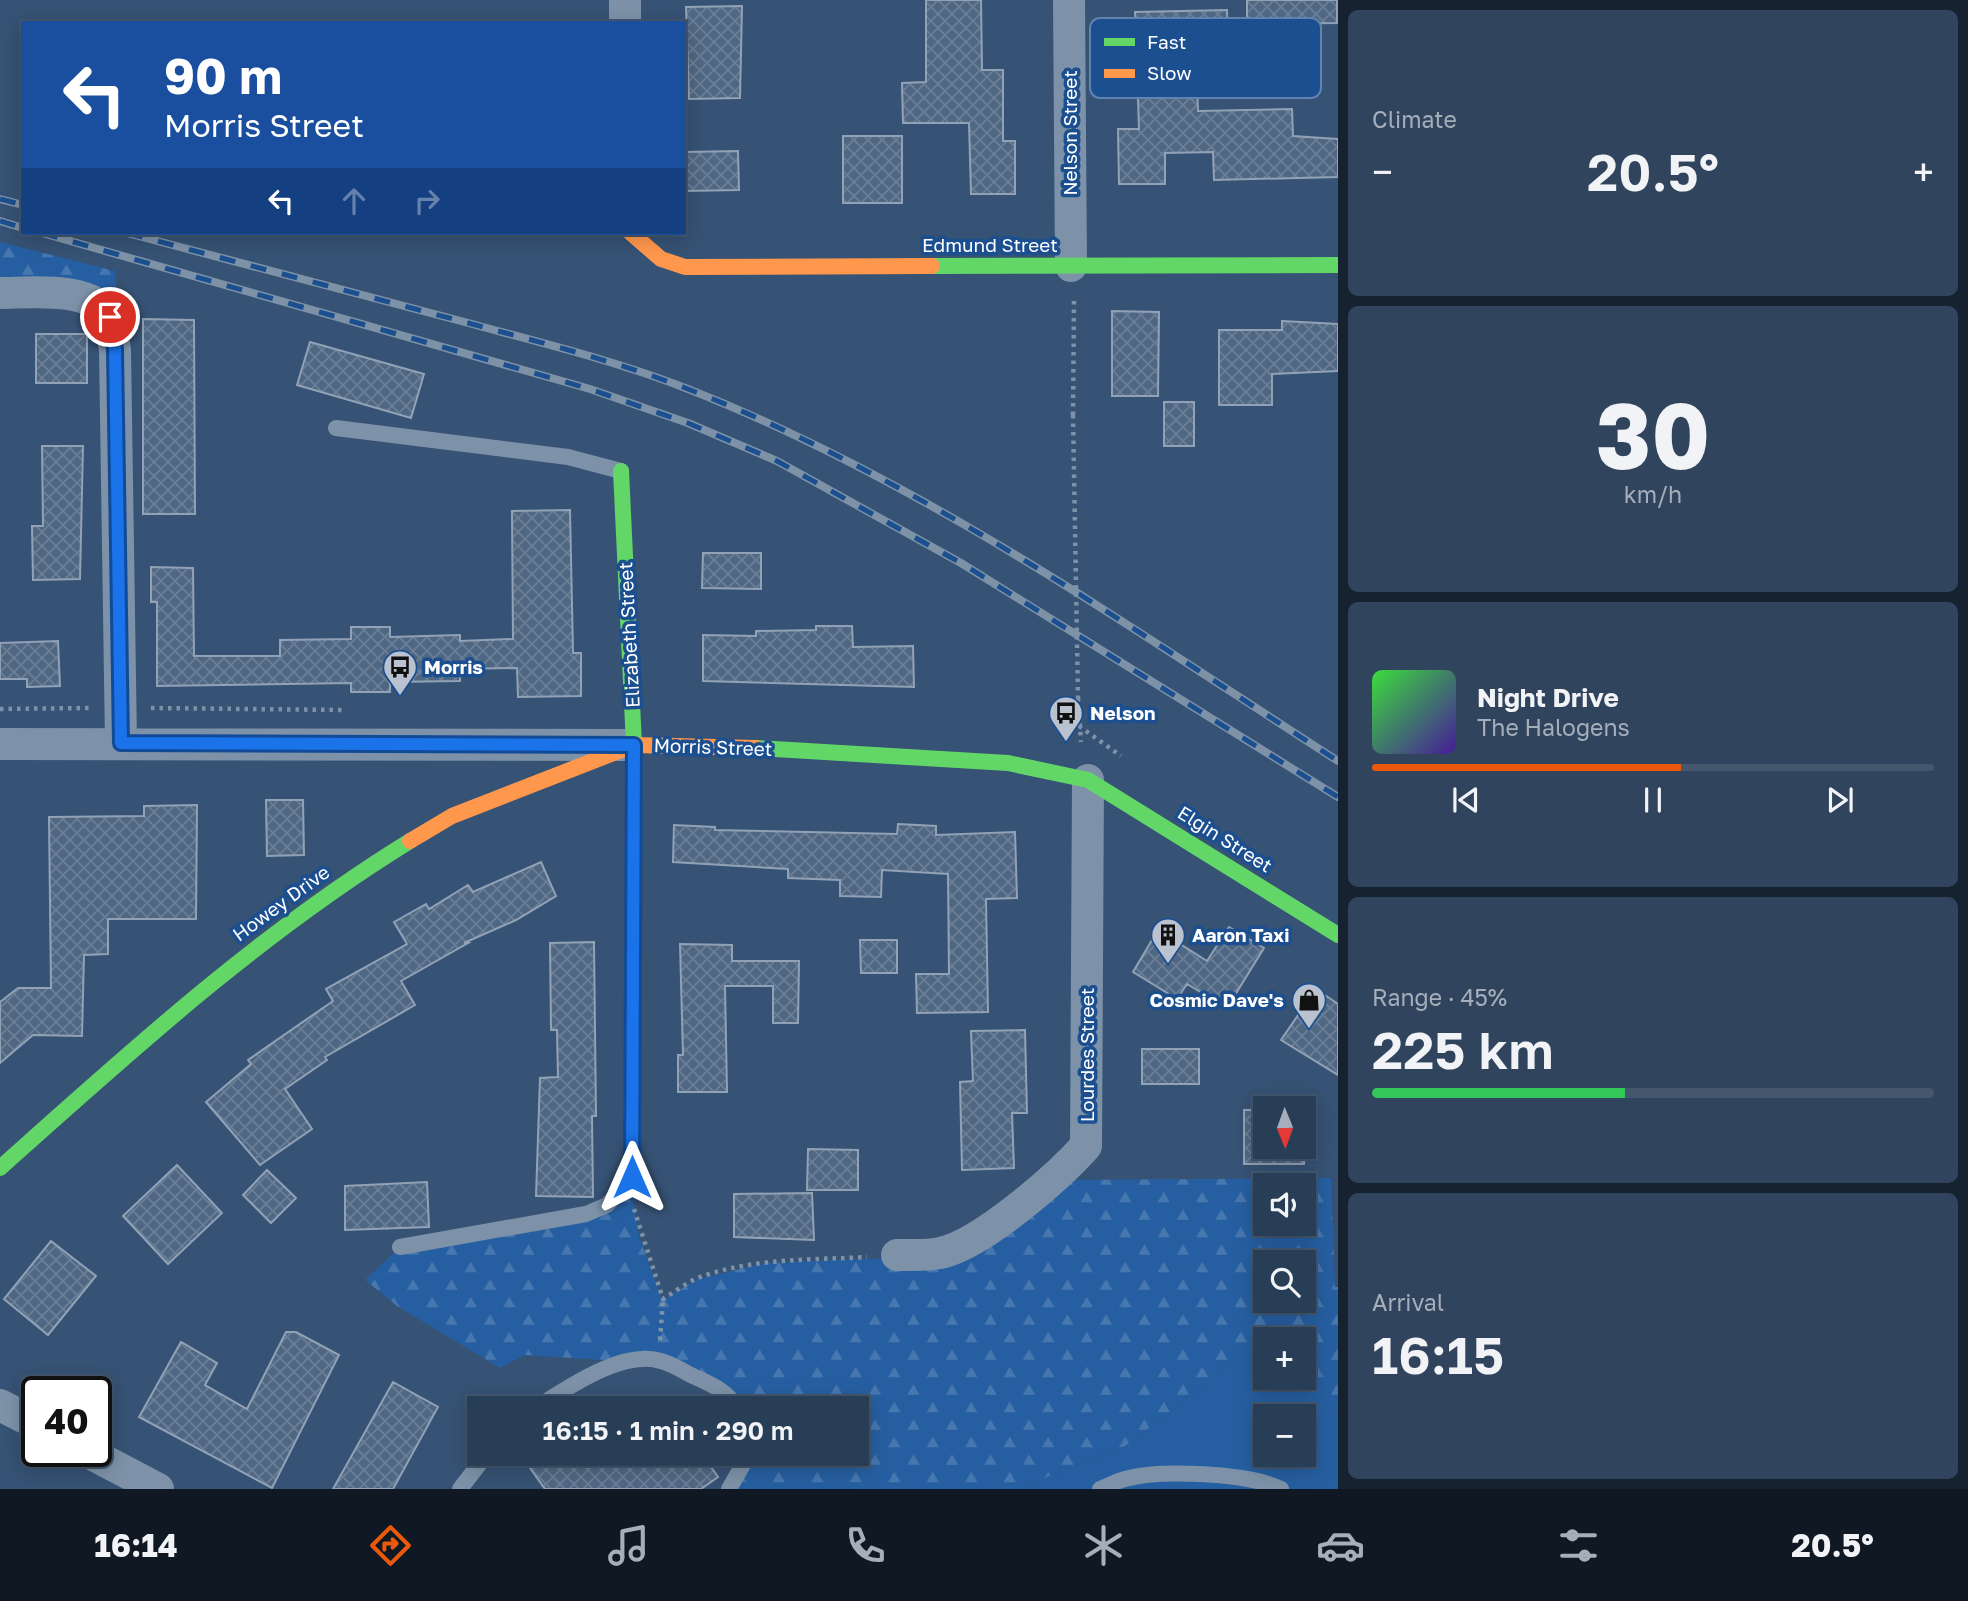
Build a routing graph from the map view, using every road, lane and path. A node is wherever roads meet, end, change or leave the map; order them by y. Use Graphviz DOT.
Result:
graph roads {
  1 [pos="625,0"];
  2 [pos="1069,0"];
  3 [pos="625,21"];
  4 [pos="633,235"];
  5 [pos="1338,265"];
  6 [pos="1073,277"];
  7 [pos="0,293"];
  8 [pos="336,428"];
  9 [pos="621,471"];
  10 [pos="120,708"];
  11 [pos="0,709"];
  12 [pos="352,710"];
  13 [pos="1079,726"];
  14 [pos="121,743"];
  15 [pos="0,744"];
  16 [pos="634,745"];
  17 [pos="1124,758"];
  18 [pos="1088,780"];
  19 [pos="1338,935"];
  20 [pos="0,1168"];
  21 [pos="632,1177"];
  22 [pos="400,1247"];
  23 [pos="897,1255"];
  24 [pos="663,1299"];
  25 [pos="659,1360"];
  26 [pos="555,1396"];
  27 [pos="728,1396"];
  28 [pos="0,1405"];
  29 [pos="21,1416"];
  30 [pos="112,1465"];
  31 [pos="478,1466"];
  32 [pos="742,1466"];
  33 [pos="1186,1482"];
  34 [pos="158,1489"];
  35 [pos="460,1489"];
  36 [pos="729,1489"];
  37 [pos="1100,1489"];
  38 [pos="1281,1489"];
  1 -- 3 [label="street"];
  2 -- 6 [label="street, Nelson Street"];
  4 -- 6 [label="street, Edmund Street"];
  5 -- 6 [label="street, Edmund Street"];
  6 -- 13 [label="path, bridge"];
  7 -- 10 [label="street"];
  8 -- 9 [label="lane"];
  9 -- 16 [label="street, Elizabeth Street"];
  10 -- 11 [label="path"];
  10 -- 12 [label="path"];
  10 -- 14 [label="street"];
  13 -- 17 [label="path"];
  13 -- 18 [label="path"];
  14 -- 15 [label="street, Morris Street"];
  14 -- 16 [label="street, Morris Street"];
  16 -- 18 [label="street, Morris Street"];
  16 -- 20 [label="street, Howey Drive"];
  16 -- 21 [label="street, Elizabeth Street"];
  18 -- 19 [label="street, Elgin Street"];
  18 -- 23 [label="street, Lourdes Street"];
  21 -- 22 [label="lane"];
  21 -- 24 [label="path"];
  23 -- 24 [label="path"];
  24 -- 25 [label="path"];
  25 -- 26 [label="lane"];
  25 -- 27 [label="lane"];
  28 -- 29 [label="street"];
  30 -- 34 [label="street"];
  31 -- 35 [label="lane"];
  32 -- 36 [label="lane"];
  33 -- 37 [label="lane"];
  33 -- 38 [label="lane"];
}
